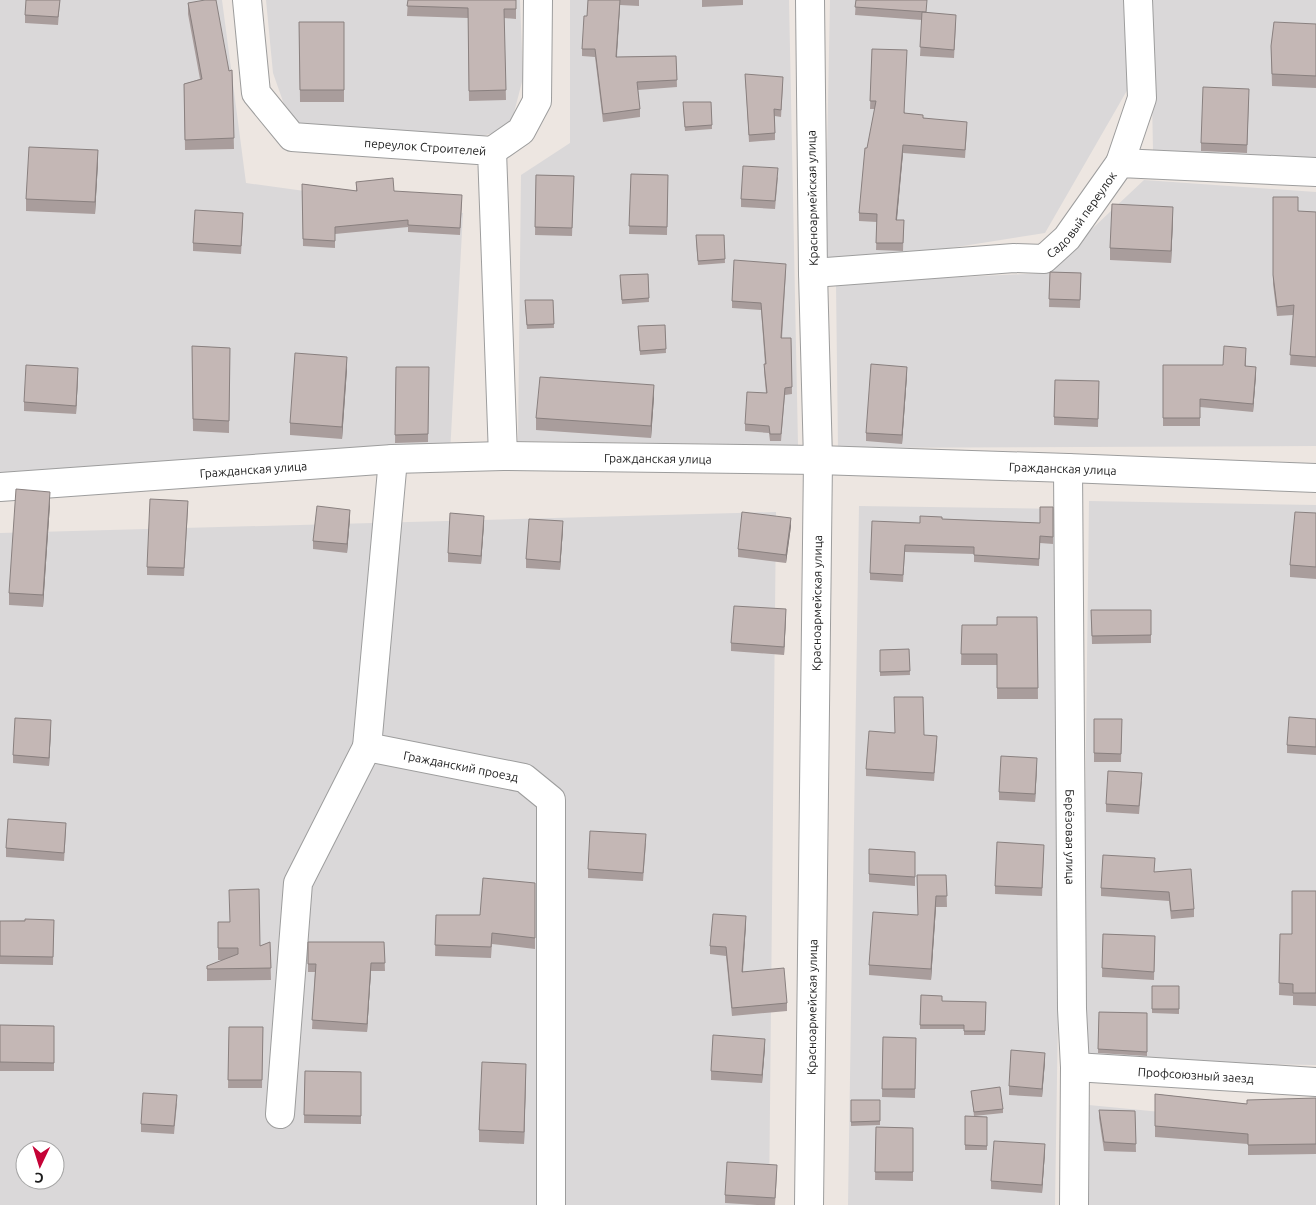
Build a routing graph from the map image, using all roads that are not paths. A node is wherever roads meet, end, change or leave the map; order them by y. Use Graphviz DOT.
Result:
graph roads {
  1 [pos="248,0"];
  2 [pos="538,0"];
  3 [pos="810,0"];
  4 [pos="1138,0"];
  5 [pos="492,151"];
  6 [pos="1120,163"];
  7 [pos="1316,172"];
  8 [pos="813,273"];
  9 [pos="503,456"];
  10 [pos="393,459"];
  11 [pos="818,460"];
  12 [pos="1068,468"];
  13 [pos="1316,478"];
  14 [pos="0,487"];
  15 [pos="367,747"];
  16 [pos="1075,1067"];
  17 [pos="1316,1082"];
  18 [pos="280,1114"];
  19 [pos="551,1205"];
  20 [pos="809,1205"];
  21 [pos="1074,1205"];
  1 -- 5 [label="street, переулок Строителей"];
  2 -- 5 [label="street"];
  3 -- 8 [label="street, Красноармейская улица"];
  4 -- 6 [label="street"];
  5 -- 9 [label="street, переулок Строителей"];
  6 -- 7 [label="street, Садовый переулок"];
  6 -- 8 [label="street, Садовый переулок"];
  8 -- 11 [label="street, Красноармейская улица"];
  9 -- 10 [label="street, Гражданская улица"];
  9 -- 11 [label="street, Гражданская улица"];
  10 -- 14 [label="street, Гражданская улица"];
  10 -- 15 [label="street"];
  11 -- 12 [label="street, Гражданская улица"];
  11 -- 20 [label="street, Красноармейская улица"];
  12 -- 13 [label="street, Гражданская улица"];
  12 -- 16 [label="street, Берёзовая улица"];
  15 -- 18 [label="street"];
  15 -- 19 [label="street, Гражданский проезд"];
  16 -- 17 [label="street, Профсоюзный заезд"];
  16 -- 21 [label="street, Берёзовая улица"];
}
